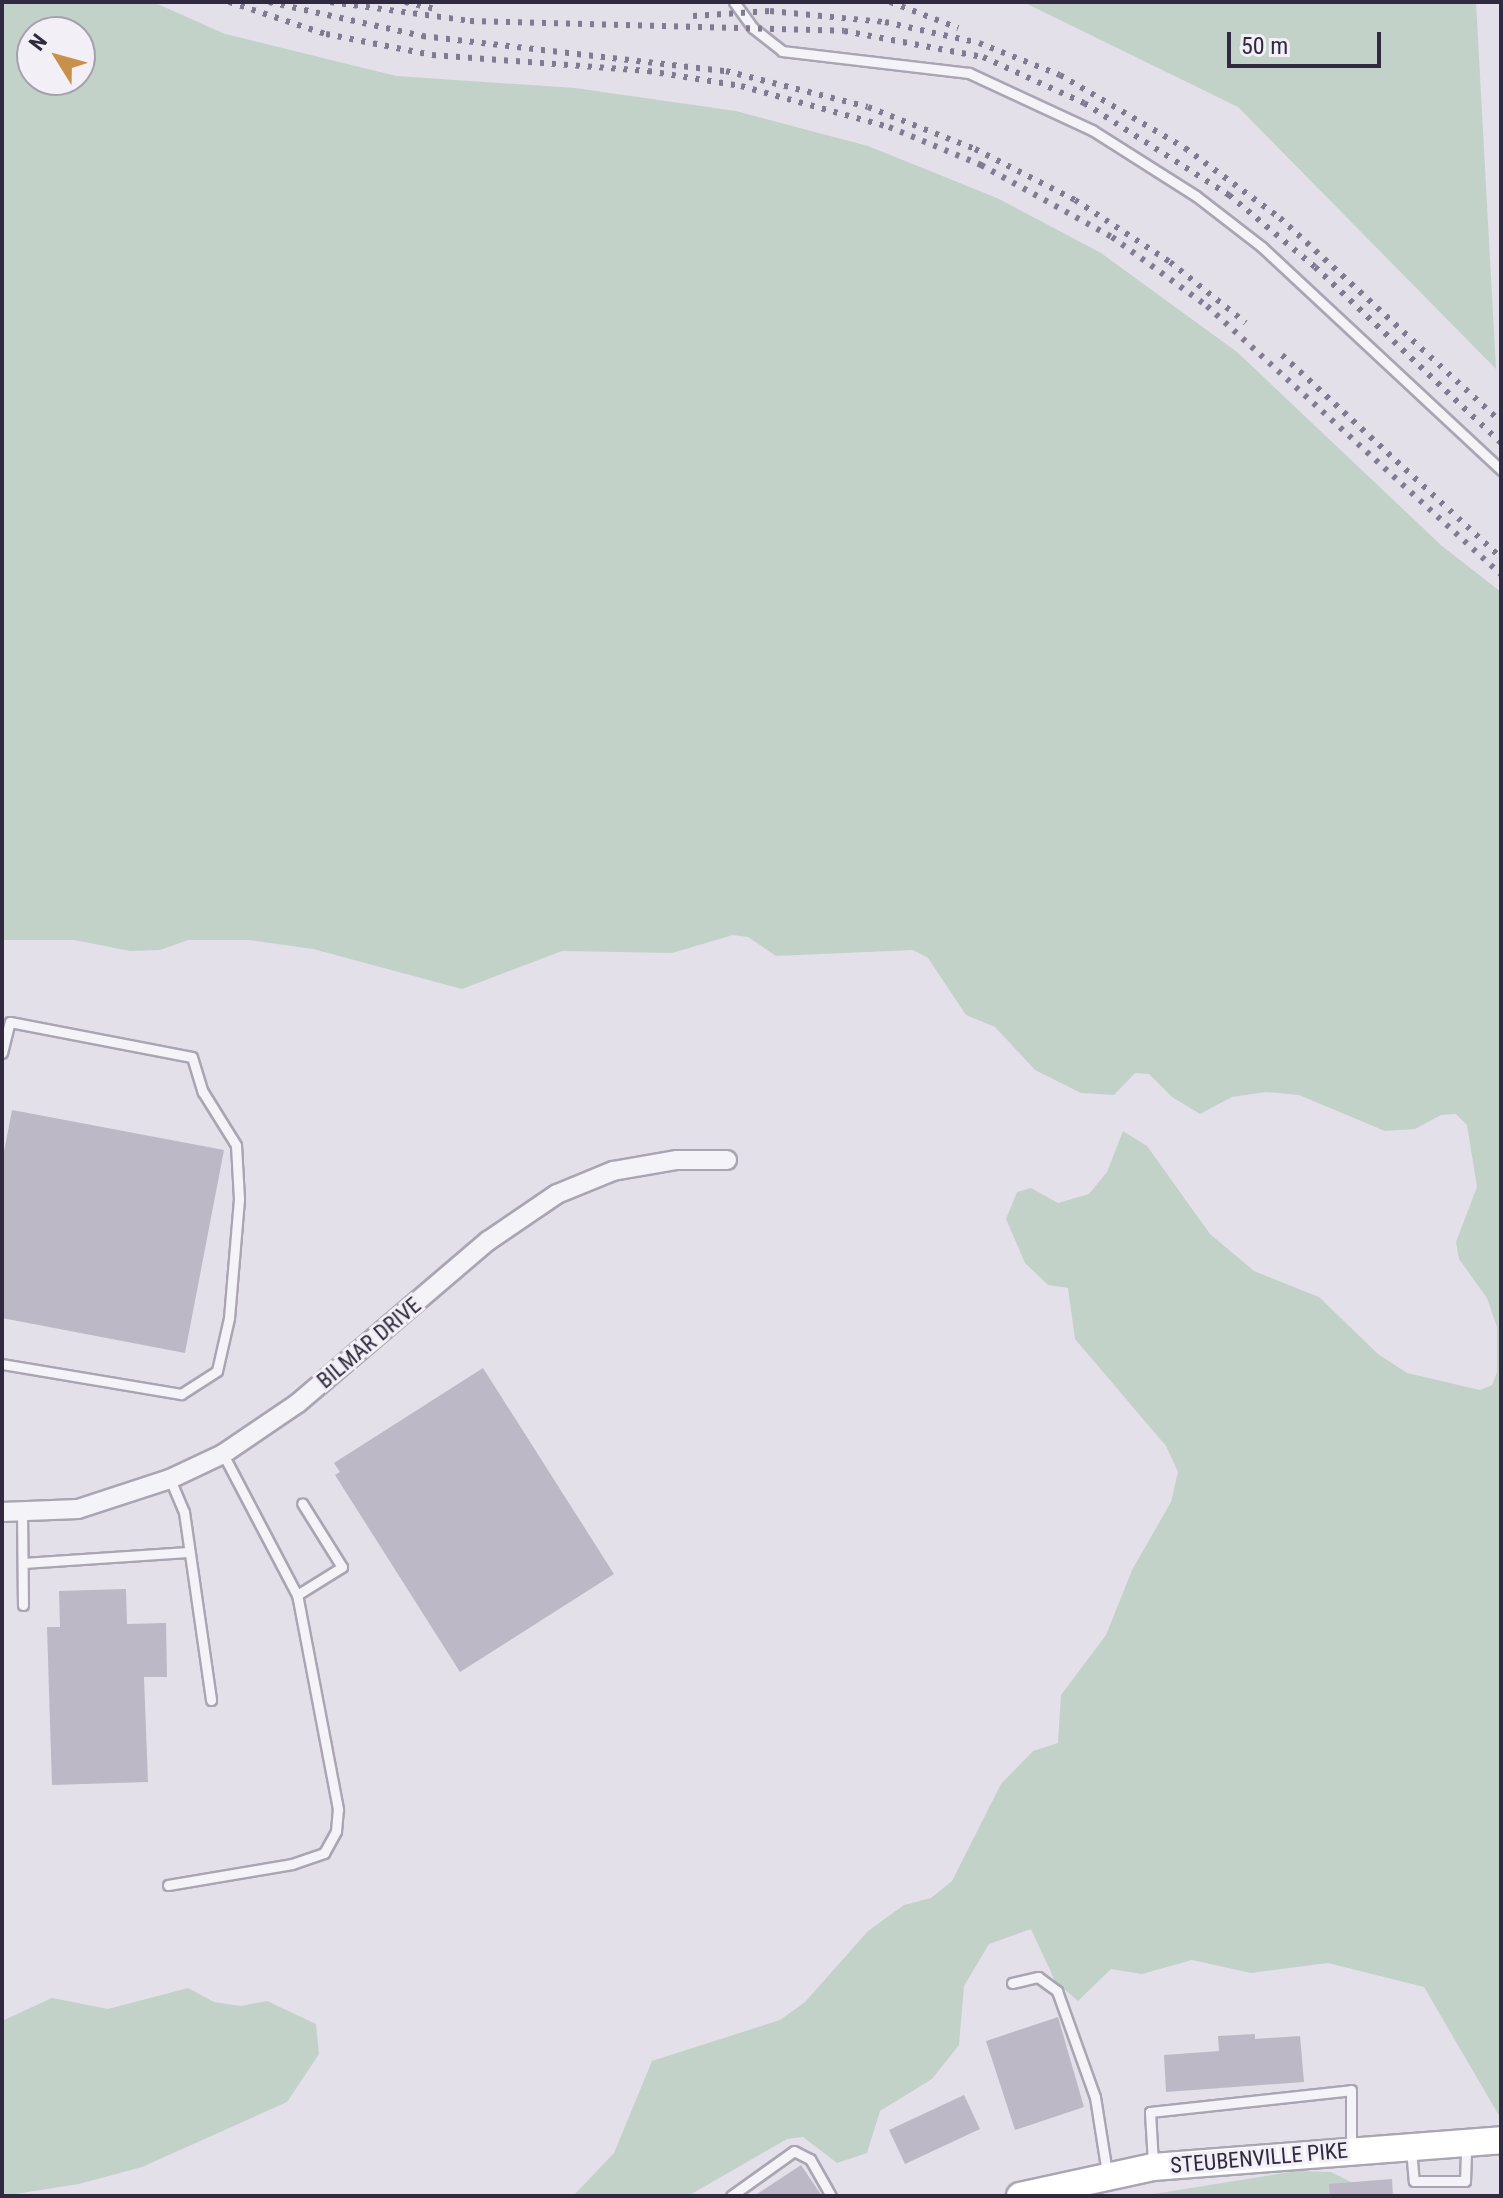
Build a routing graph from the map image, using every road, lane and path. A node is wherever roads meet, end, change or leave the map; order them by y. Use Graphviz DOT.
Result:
graph roads {
  1 [pos="734,2"];
  2 [pos="1501,470"];
  3 [pos="2,1053"];
  4 [pos="727,1160"];
  5 [pos="2,1364"];
  6 [pos="223,1454"];
  7 [pos="170,1479"];
  8 [pos="302,1503"];
  9 [pos="22,1511"];
  10 [pos="2,1512"];
  11 [pos="188,1552"];
  12 [pos="23,1563"];
  13 [pos="297,1595"];
  14 [pos="23,1605"];
  15 [pos="211,1700"];
  16 [pos="168,1885"];
  17 [pos="1012,1983"];
  18 [pos="1501,2140"];
  19 [pos="1466,2143"];
  20 [pos="1411,2146"];
  21 [pos="1351,2150"];
  22 [pos="1153,2167"];
  23 [pos="1107,2173"];
  24 [pos="731,2196"];
  25 [pos="831,2196"];
  26 [pos="1020,2196"];
  1 -- 2 [label="lane"];
  3 -- 5 [label="lane"];
  4 -- 6 [label="street, BILMAR DRIVE"];
  6 -- 7 [label="street, BILMAR DRIVE"];
  6 -- 13 [label="lane"];
  7 -- 9 [label="street, BILMAR DRIVE"];
  7 -- 11 [label="lane"];
  8 -- 13 [label="lane"];
  9 -- 10 [label="street, BILMAR DRIVE"];
  9 -- 12 [label="lane"];
  11 -- 12 [label="lane"];
  11 -- 15 [label="lane"];
  12 -- 14 [label="lane"];
  13 -- 16 [label="lane"];
  17 -- 23 [label="lane"];
  18 -- 19 [label="main road, STEUBENVILLE PIKE"];
  19 -- 20 [label="main road, STEUBENVILLE PIKE"];
  19 -- 20 [label="lane"];
  20 -- 21 [label="main road, STEUBENVILLE PIKE"];
  21 -- 22 [label="main road, STEUBENVILLE PIKE"];
  21 -- 22 [label="lane"];
  22 -- 23 [label="main road, STEUBENVILLE PIKE"];
  23 -- 26 [label="main road, STEUBENVILLE PIKE"];
  24 -- 25 [label="lane"];
}
